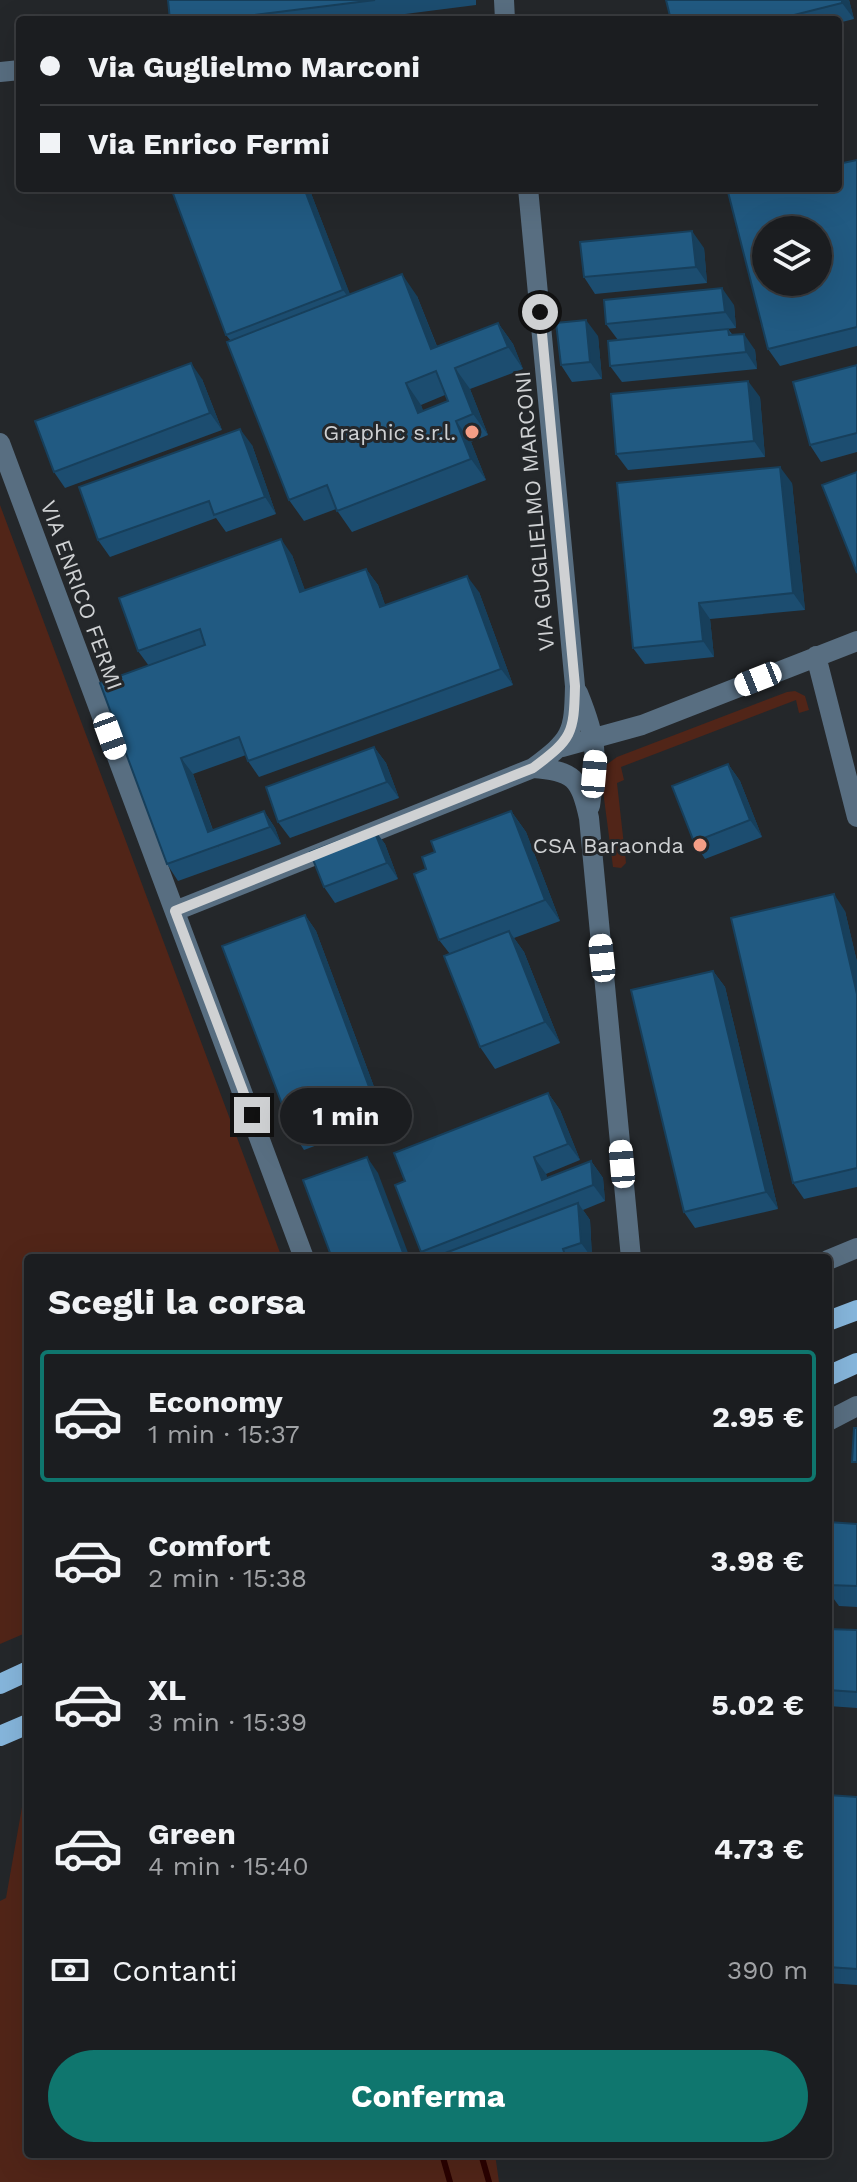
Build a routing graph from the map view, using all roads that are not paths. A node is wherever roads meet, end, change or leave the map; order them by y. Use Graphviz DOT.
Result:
graph roads {
  1 [pos="528,192"];
  2 [pos="0,443"];
  3 [pos="857,641"];
  4 [pos="816,656"];
  5 [pos="575,686"];
  6 [pos="595,739"];
  7 [pos="562,747"];
  8 [pos="533,768"];
  9 [pos="857,817"];
  10 [pos="589,818"];
  11 [pos="175,911"];
  12 [pos="857,1248"];
  13 [pos="303,1254"];
  14 [pos="631,1254"];
  15 [pos="832,1258"];
  16 [pos="857,1310"];
  17 [pos="832,1319"];
  18 [pos="857,1363"];
  19 [pos="832,1374"];
  20 [pos="857,1406"];
  21 [pos="832,1419"];
  22 [pos="24,1673"];
  23 [pos="0,1684"];
  24 [pos="24,1726"];
  25 [pos="0,1736"];
  1 -- 5 [label="street, VIA GUGLIELMO MARCONI"];
  2 -- 11 [label="street, VIA ENRICO FERMI"];
  3 -- 4 [label="street"];
  4 -- 6 [label="street"];
  4 -- 9 [label="street"];
  5 -- 6 [label="street, VIA GUGLIELMO MARCONI"];
  5 -- 7 [label="street, VIA GUGLIELMO MARCONI"];
  6 -- 7 [label="street"];
  6 -- 10 [label="street, VIA GUGLIELMO MARCONI"];
  7 -- 8 [label="street"];
  8 -- 10 [label="street, VIA GUGLIELMO MARCONI"];
  8 -- 11 [label="street"];
  10 -- 14 [label="street, VIA GUGLIELMO MARCONI"];
  11 -- 13 [label="street, VIA ENRICO FERMI"];
  12 -- 15 [label="street"];
  16 -- 17 [label="main road"];
  18 -- 19 [label="main road"];
  20 -- 21 [label="street"];
  22 -- 23 [label="main road"];
  24 -- 25 [label="main road"];
}
